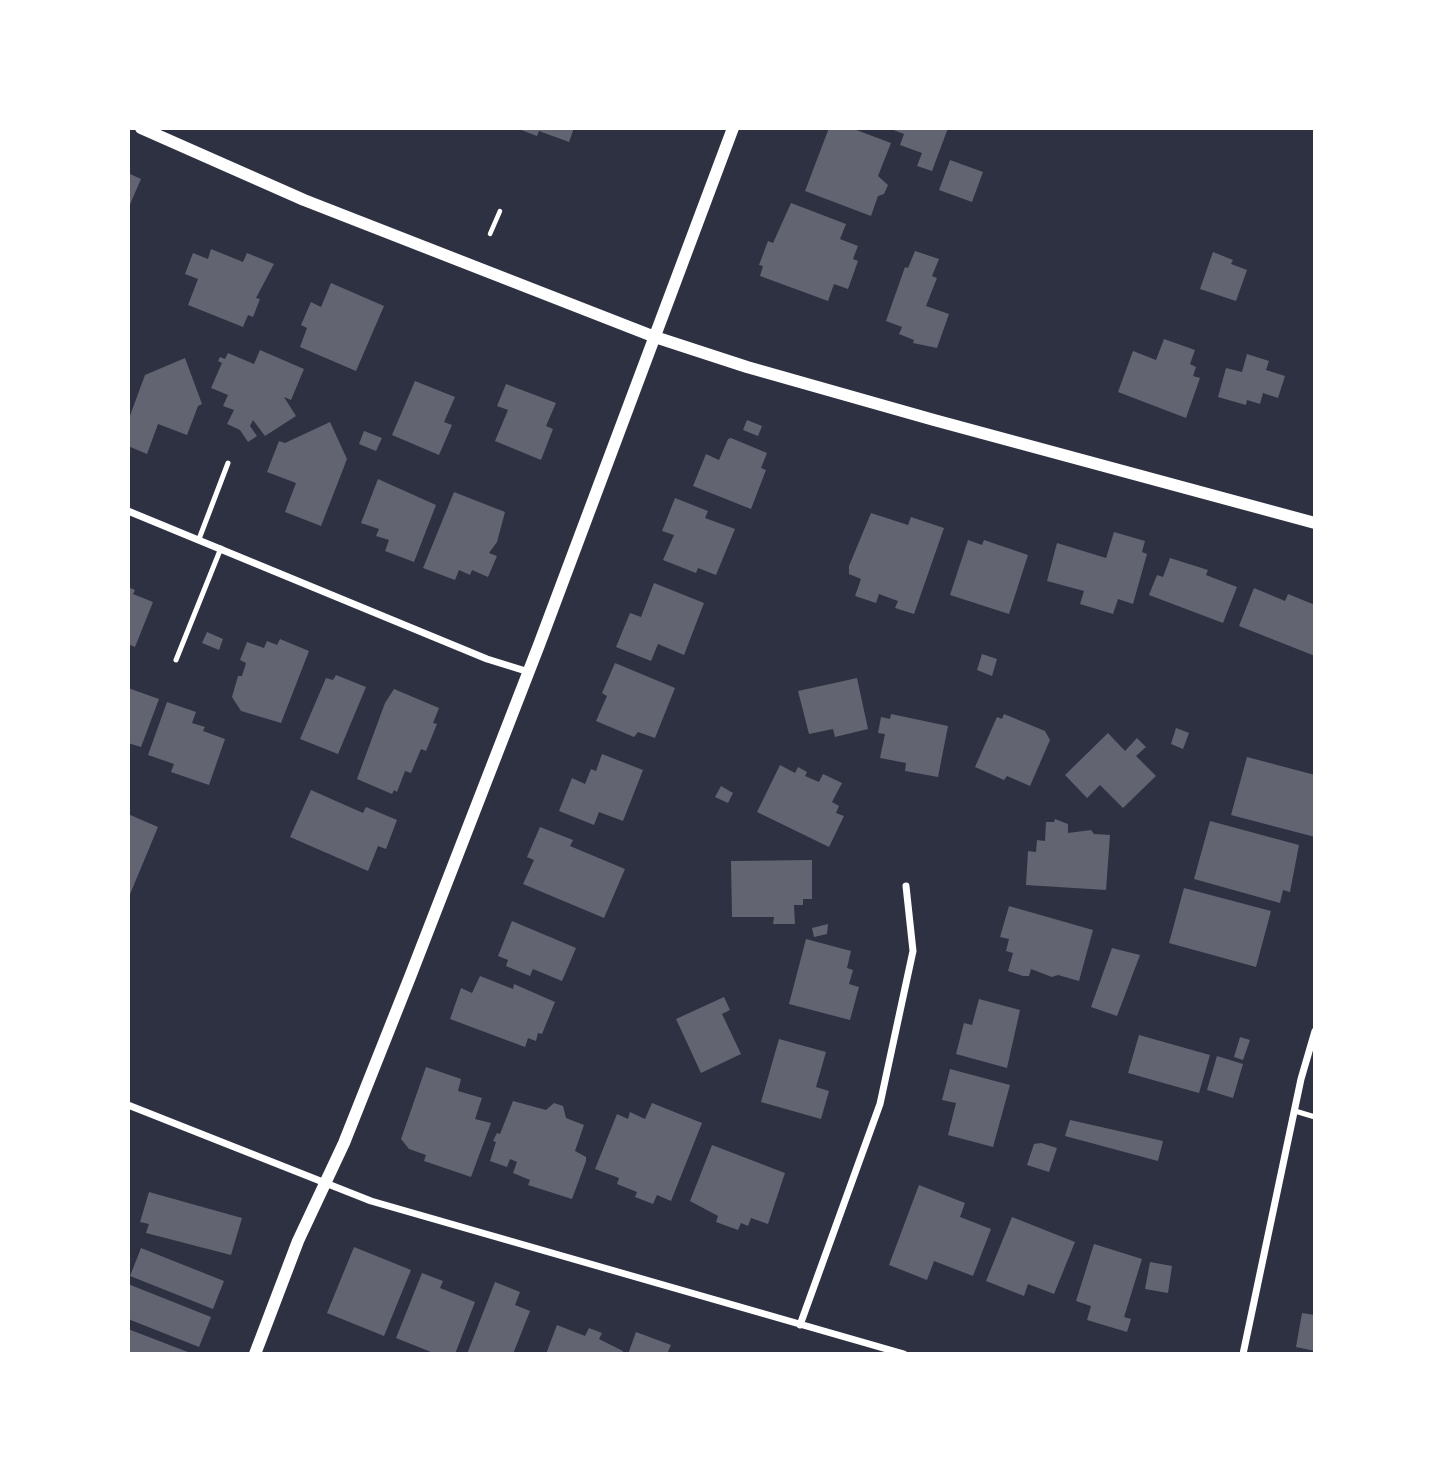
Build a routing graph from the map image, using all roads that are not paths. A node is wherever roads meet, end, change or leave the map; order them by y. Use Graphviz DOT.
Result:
graph roads {
  1 [pos="141,128"];
  2 [pos="733,128"];
  3 [pos="655,337"];
  4 [pos="228,463"];
  5 [pos="128,511"];
  6 [pos="1315,523"];
  7 [pos="199,539"];
  8 [pos="221,548"];
  9 [pos="177,660"];
  10 [pos="529,671"];
  11 [pos="906,886"];
  12 [pos="1315,1031"];
  13 [pos="128,1105"];
  14 [pos="1295,1111"];
  15 [pos="1315,1117"];
  16 [pos="324,1184"];
  17 [pos="800,1325"];
  18 [pos="255,1354"];
  19 [pos="904,1354"];
  20 [pos="1242,1354"];
  1 -- 3 [label="street"];
  2 -- 3 [label="street"];
  3 -- 6 [label="street"];
  3 -- 10 [label="street"];
  4 -- 7 [label="lane"];
  5 -- 7 [label="street"];
  7 -- 8 [label="street"];
  8 -- 9 [label="lane"];
  8 -- 10 [label="street"];
  10 -- 16 [label="street"];
  11 -- 17 [label="street"];
  12 -- 14 [label="street"];
  13 -- 16 [label="street"];
  14 -- 15 [label="lane"];
  14 -- 20 [label="street"];
  16 -- 17 [label="street"];
  16 -- 18 [label="street"];
  17 -- 19 [label="street"];
}
